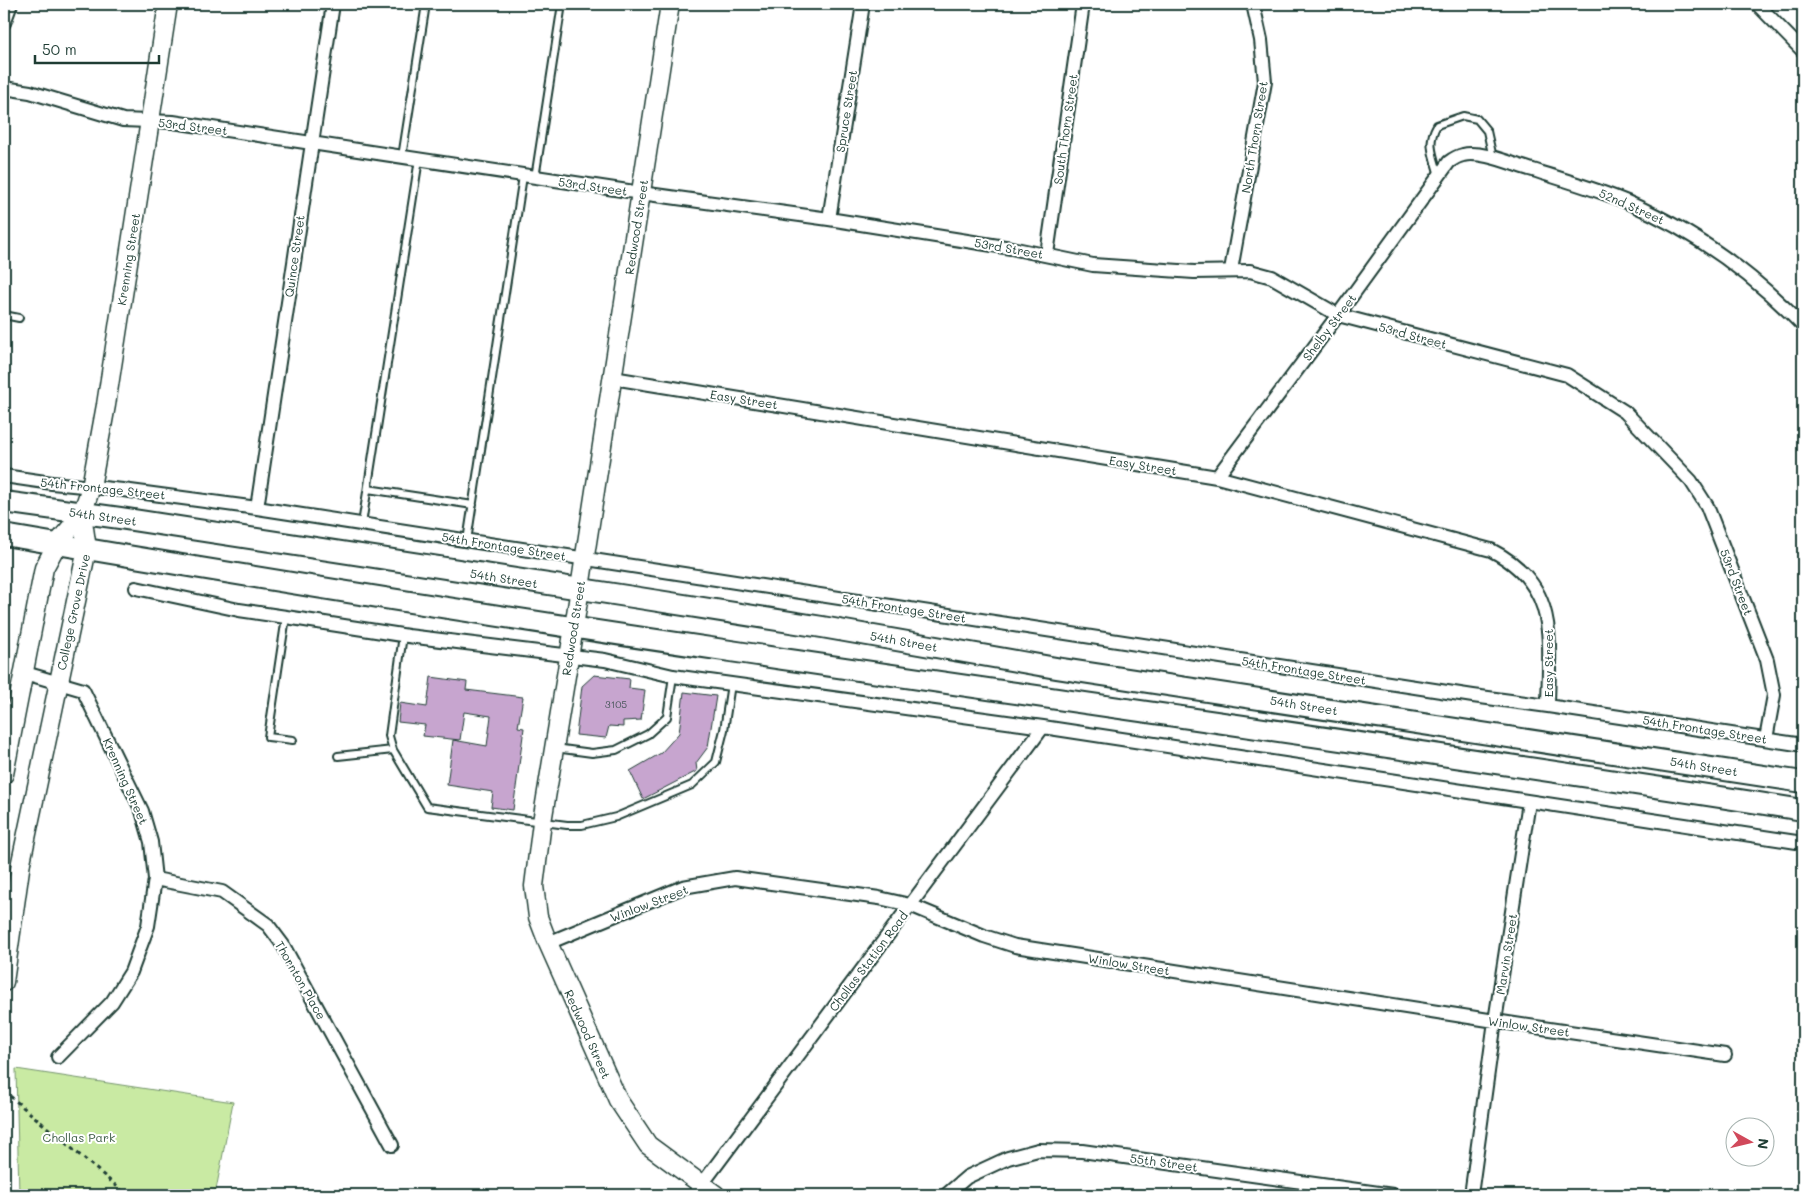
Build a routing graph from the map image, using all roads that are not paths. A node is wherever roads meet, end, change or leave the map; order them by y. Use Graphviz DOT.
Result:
graph roads {
  1 [pos="11,4"];
  2 [pos="168,4"];
  3 [pos="332,4"];
  4 [pos="426,4"];
  5 [pos="562,4"];
  6 [pos="670,4"];
  7 [pos="863,4"];
  8 [pos="1083,4"];
  9 [pos="1253,4"];
  10 [pos="1756,4"];
  11 [pos="4,23"];
  12 [pos="1803,51"];
  13 [pos="4,88"];
  14 [pos="149,120"];
  15 [pos="311,142"];
  16 [pos="402,157"];
  17 [pos="1493,158"];
  18 [pos="419,159"];
  19 [pos="1439,176"];
  20 [pos="529,177"];
  21 [pos="641,193"];
  22 [pos="829,219"];
  23 [pos="1047,254"];
  24 [pos="1231,270"];
  25 [pos="4,315"];
  26 [pos="1338,315"];
  27 [pos="19,318"];
  28 [pos="1803,326"];
  29 [pos="613,378"];
  30 [pos="4,476"];
  31 [pos="1217,477"];
  32 [pos="91,487"];
  33 [pos="368,489"];
  34 [pos="4,502"];
  35 [pos="473,505"];
  36 [pos="257,508"];
  37 [pos="82,514"];
  38 [pos="362,524"];
  39 [pos="4,535"];
  40 [pos="467,541"];
  41 [pos="57,544"];
  42 [pos="87,549"];
  43 [pos="584,558"];
  44 [pos="136,588"];
  45 [pos="579,590"];
  46 [pos="286,617"];
  47 [pos="574,627"];
  48 [pos="402,635"];
  49 [pos="569,656"];
  50 [pos="24,673"];
  51 [pos="673,676"];
  52 [pos="58,683"];
  53 [pos="731,684"];
  54 [pos="1548,706"];
  55 [pos="1043,727"];
  56 [pos="1766,739"];
  57 [pos="293,740"];
  58 [pos="1803,745"];
  59 [pos="553,748"];
  60 [pos="393,750"];
  61 [pos="338,756"];
  62 [pos="4,774"];
  63 [pos="1803,782"];
  64 [pos="1529,802"];
  65 [pos="1803,810"];
  66 [pos="542,822"];
  67 [pos="1803,843"];
  68 [pos="155,879"];
  69 [pos="910,905"];
  70 [pos="548,943"];
  71 [pos="4,982"];
  72 [pos="1495,1021"];
  73 [pos="1725,1055"];
  74 [pos="58,1057"];
  75 [pos="392,1145"];
  76 [pos="698,1190"];
  77 [pos="716,1195"];
  78 [pos="946,1195"];
  79 [pos="1393,1195"];
  80 [pos="1471,1195"];
  1 -- 11 [label="street"];
  2 -- 14 [label="street, Krenning Street"];
  3 -- 15 [label="street, Quince Street"];
  4 -- 16 [label="lane"];
  5 -- 20 [label="lane"];
  6 -- 21 [label="street, Redwood Street"];
  7 -- 22 [label="street, Spruce Street"];
  8 -- 23 [label="street, South Thorn Street"];
  9 -- 24 [label="street, North Thorn Street"];
  10 -- 12 [label="street"];
  13 -- 14 [label="street, 53rd Street"];
  14 -- 15 [label="street, 53rd Street"];
  14 -- 32 [label="street, Krenning Street"];
  15 -- 16 [label="street, 53rd Street"];
  15 -- 36 [label="street, Quince Street"];
  16 -- 18 [label="street, 53rd Street"];
  17 -- 19 [label="street, 52nd Street"];
  17 -- 19 [label="lane"];
  17 -- 28 [label="street, 52nd Street"];
  18 -- 20 [label="street, 53rd Street"];
  18 -- 33 [label="lane"];
  19 -- 26 [label="street, Shelby Street"];
  20 -- 21 [label="street, 53rd Street"];
  20 -- 35 [label="lane"];
  21 -- 22 [label="street, 53rd Street"];
  21 -- 29 [label="street, Redwood Street"];
  22 -- 23 [label="street, 53rd Street"];
  23 -- 24 [label="street, 53rd Street"];
  24 -- 26 [label="street, 53rd Street"];
  25 -- 27 [label="lane"];
  26 -- 31 [label="street, Shelby Street"];
  26 -- 56 [label="street, 53rd Street"];
  29 -- 31 [label="street, Easy Street"];
  29 -- 43 [label="street, Redwood Street"];
  30 -- 32 [label="street, 54th Frontage Street"];
  31 -- 54 [label="street, Easy Street"];
  32 -- 36 [label="street, 54th Frontage Street"];
  32 -- 37 [label="street, Krenning Street"];
  33 -- 35 [label="lane"];
  33 -- 38 [label="lane"];
  34 -- 37 [label="main road, 54th Street"];
  35 -- 40 [label="lane"];
  36 -- 38 [label="street, 54th Frontage Street"];
  37 -- 41 [label="street"];
  37 -- 42 [label="street, College Grove Drive"];
  37 -- 45 [label="main road, 54th Street"];
  38 -- 40 [label="street, 54th Frontage Street"];
  39 -- 41 [label="main road"];
  40 -- 43 [label="street, 54th Frontage Street"];
  41 -- 42 [label="main road"];
  41 -- 50 [label="street"];
  42 -- 47 [label="main road"];
  42 -- 52 [label="street, College Grove Drive"];
  43 -- 45 [label="street, Redwood Street"];
  43 -- 54 [label="street, 54th Frontage Street"];
  44 -- 46 [label="street"];
  45 -- 47 [label="street, Redwood Street"];
  45 -- 63 [label="main road, 54th Street"];
  46 -- 48 [label="street"];
  46 -- 57 [label="lane"];
  47 -- 49 [label="street, Redwood Street"];
  47 -- 65 [label="main road"];
  48 -- 49 [label="street"];
  48 -- 60 [label="lane"];
  49 -- 51 [label="street"];
  49 -- 59 [label="street, Redwood Street"];
  50 -- 52 [label="street, Krenning Street"];
  50 -- 62 [label="street"];
  51 -- 53 [label="street"];
  51 -- 59 [label="lane"];
  52 -- 68 [label="street, Krenning Street"];
  52 -- 71 [label="street, College Grove Drive"];
  53 -- 55 [label="street"];
  53 -- 66 [label="lane"];
  54 -- 56 [label="street, 54th Frontage Street"];
  55 -- 64 [label="street"];
  55 -- 69 [label="street, Chollas Station Road"];
  56 -- 58 [label="street, 54th Frontage Street"];
  59 -- 66 [label="street, Redwood Street"];
  60 -- 61 [label="lane"];
  60 -- 66 [label="lane"];
  64 -- 67 [label="street"];
  64 -- 72 [label="street, Marvin Street"];
  66 -- 70 [label="street, Redwood Street"];
  68 -- 74 [label="street, Krenning Street"];
  68 -- 75 [label="street, Thornton Place"];
  69 -- 70 [label="street, Winlow Street"];
  69 -- 72 [label="street, Winlow Street"];
  69 -- 76 [label="street, Chollas Station Road"];
  70 -- 76 [label="street, Redwood Street"];
  72 -- 73 [label="street, Winlow Street"];
  72 -- 80 [label="street, Marvin Street"];
  76 -- 77 [label="street, Redwood Street"];
  78 -- 79 [label="street, 55th Street"];
}
